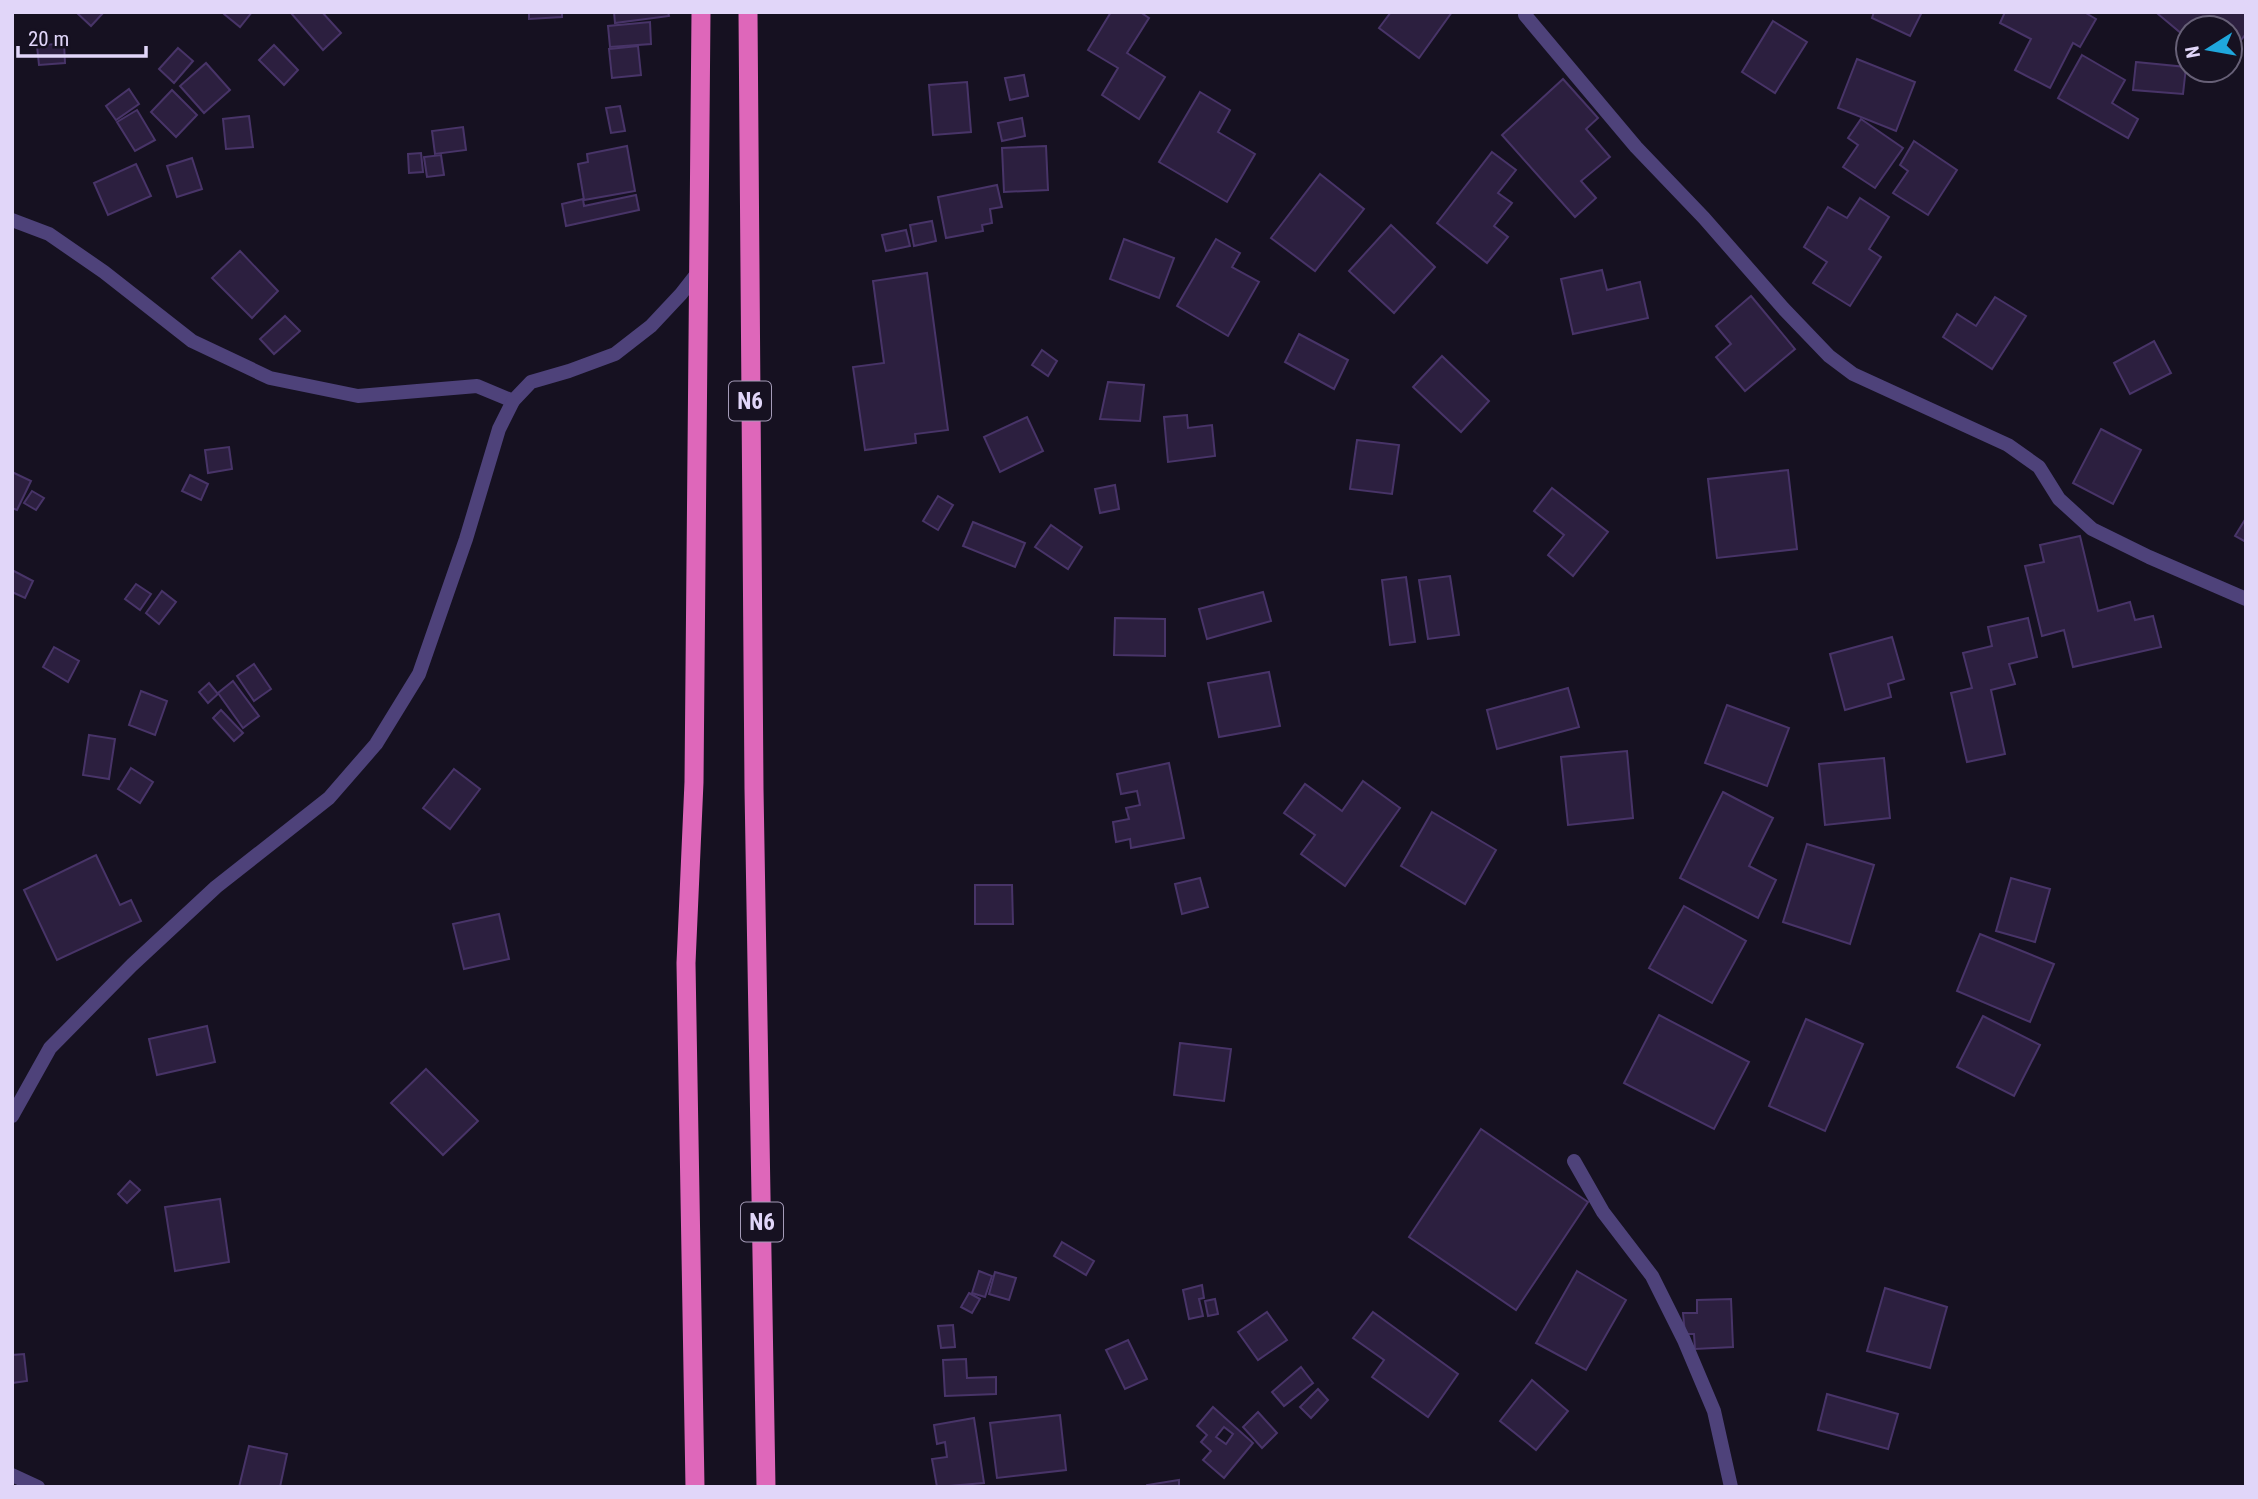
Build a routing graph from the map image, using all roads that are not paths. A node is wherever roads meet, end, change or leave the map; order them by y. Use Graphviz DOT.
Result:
graph roads {
  1 [pos="701,12"];
  2 [pos="748,12"];
  3 [pos="1525,15"];
  4 [pos="12,220"];
  5 [pos="699,271"];
  6 [pos="513,401"];
  7 [pos="2246,599"];
  8 [pos="12,1116"];
  9 [pos="1574,1161"];
  10 [pos="12,1475"];
  11 [pos="38,1487"];
  12 [pos="695,1487"];
  13 [pos="766,1487"];
  14 [pos="1731,1487"];
  1 -- 5 [label="highway, N6"];
  2 -- 13 [label="highway, N6"];
  3 -- 7 [label="lane"];
  4 -- 6 [label="lane"];
  5 -- 6 [label="lane"];
  5 -- 12 [label="highway, N6"];
  6 -- 8 [label="lane"];
  9 -- 14 [label="lane"];
  10 -- 11 [label="lane"];
}
